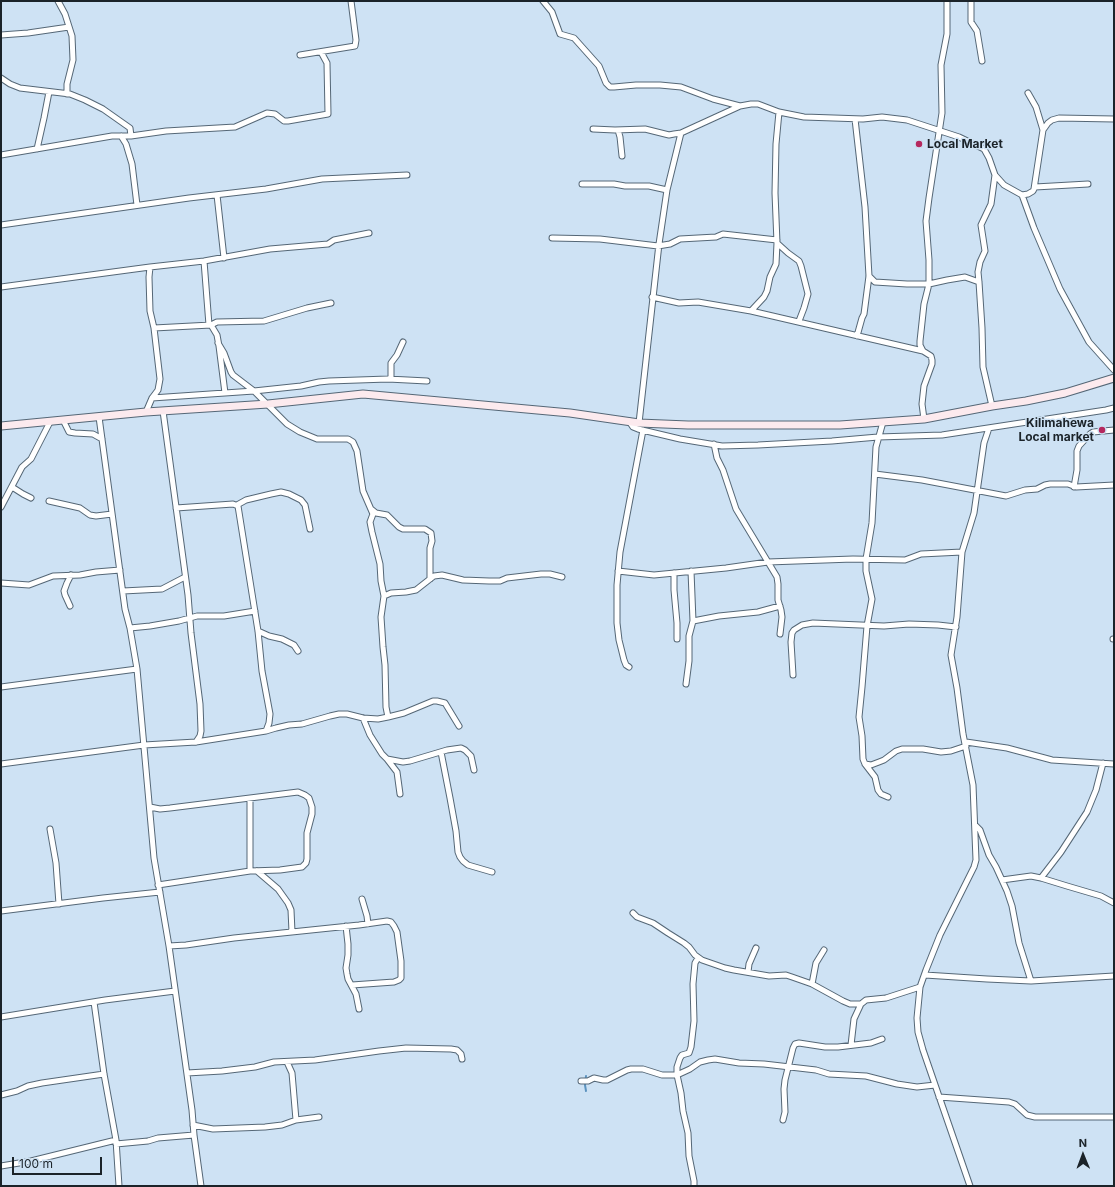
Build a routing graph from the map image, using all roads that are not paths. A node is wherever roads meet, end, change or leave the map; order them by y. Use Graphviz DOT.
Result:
graph roads {
  1 [pos="58,1"];
  2 [pos="351,1"];
  3 [pos="543,1"];
  4 [pos="947,1"];
  5 [pos="971,1"];
  6 [pos="69,27"];
  7 [pos="1,36"];
  8 [pos="321,52"];
  9 [pos="300,55"];
  10 [pos="982,61"];
  11 [pos="1,78"];
  12 [pos="49,92"];
  13 [pos="1028,93"];
  14 [pos="67,94"];
  15 [pos="740,106"];
  16 [pos="779,112"];
  17 [pos="855,118"];
  18 [pos="1114,119"];
  19 [pos="593,129"];
  20 [pos="618,130"];
  21 [pos="1043,130"];
  22 [pos="939,131"];
  23 [pos="681,132"];
  24 [pos="121,136"];
  25 [pos="131,136"];
  26 [pos="37,149"];
  27 [pos="1,155"];
  28 [pos="622,156"];
  29 [pos="407,175"];
  30 [pos="995,175"];
  31 [pos="582,184"];
  32 [pos="1088,184"];
  33 [pos="1035,187"];
  34 [pos="667,190"];
  35 [pos="217,195"];
  36 [pos="1022,195"];
  37 [pos="137,205"];
  38 [pos="1,225"];
  39 [pos="369,233"];
  40 [pos="552,238"];
  41 [pos="777,241"];
  42 [pos="658,246"];
  43 [pos="224,258"];
  44 [pos="204,261"];
  45 [pos="150,267"];
  46 [pos="869,276"];
  47 [pos="980,282"];
  48 [pos="929,284"];
  49 [pos="1,287"];
  50 [pos="652,297"];
  51 [pos="331,303"];
  52 [pos="751,311"];
  53 [pos="799,321"];
  54 [pos="210,325"];
  55 [pos="154,328"];
  56 [pos="857,336"];
  57 [pos="403,342"];
  58 [pos="218,343"];
  59 [pos="923,351"];
  60 [pos="1114,370"];
  61 [pos="1114,378"];
  62 [pos="391,379"];
  63 [pos="428,381"];
  64 [pos="254,391"];
  65 [pos="225,393"];
  66 [pos="152,398"];
  67 [pos="268,404"];
  68 [pos="992,406"];
  69 [pos="1114,408"];
  70 [pos="163,411"];
  71 [pos="146,412"];
  72 [pos="99,417"];
  73 [pos="924,419"];
  74 [pos="63,420"];
  75 [pos="629,421"];
  76 [pos="50,422"];
  77 [pos="883,422"];
  78 [pos="638,423"];
  79 [pos="1,426"];
  80 [pos="989,428"];
  81 [pos="643,430"];
  82 [pos="1114,430"];
  83 [pos="878,437"];
  84 [pos="102,440"];
  85 [pos="714,444"];
  86 [pos="875,474"];
  87 [pos="1114,485"];
  88 [pos="12,487"];
  89 [pos="1074,487"];
  90 [pos="977,490"];
  91 [pos="31,498"];
  92 [pos="49,501"];
  93 [pos="237,505"];
  94 [pos="1,507"];
  95 [pos="176,508"];
  96 [pos="371,509"];
  97 [pos="112,514"];
  98 [pos="310,528"];
  99 [pos="962,552"];
  100 [pos="866,559"];
  101 [pos="768,562"];
  102 [pos="120,570"];
  103 [pos="691,571"];
  104 [pos="618,572"];
  105 [pos="674,574"];
  106 [pos="71,575"];
  107 [pos="185,577"];
  108 [pos="562,577"];
  109 [pos="430,579"];
  110 [pos="1,583"];
  111 [pos="123,591"];
  112 [pos="384,596"];
  113 [pos="70,606"];
  114 [pos="780,606"];
  115 [pos="255,611"];
  116 [pos="190,619"];
  117 [pos="693,621"];
  118 [pos="867,626"];
  119 [pos="956,627"];
  120 [pos="130,628"];
  121 [pos="258,631"];
  122 [pos="780,634"];
  123 [pos="676,639"];
  124 [pos="298,651"];
  125 [pos="629,667"];
  126 [pos="137,669"];
  127 [pos="793,675"];
  128 [pos="686,684"];
  129 [pos="1,687"];
  130 [pos="388,717"];
  131 [pos="363,718"];
  132 [pos="459,726"];
  133 [pos="266,732"];
  134 [pos="196,742"];
  135 [pos="144,744"];
  136 [pos="966,744"];
  137 [pos="441,752"];
  138 [pos="386,759"];
  139 [pos="1103,763"];
  140 [pos="1,764"];
  141 [pos="865,764"];
  142 [pos="1114,764"];
  143 [pos="474,770"];
  144 [pos="400,794"];
  145 [pos="888,797"];
  146 [pos="250,799"];
  147 [pos="150,807"];
  148 [pos="975,824"];
  149 [pos="50,830"];
  150 [pos="250,871"];
  151 [pos="257,871"];
  152 [pos="492,872"];
  153 [pos="1041,878"];
  154 [pos="1002,880"];
  155 [pos="158,885"];
  156 [pos="160,892"];
  157 [pos="362,899"];
  158 [pos="1114,903"];
  159 [pos="59,904"];
  160 [pos="1,911"];
  161 [pos="633,913"];
  162 [pos="368,924"];
  163 [pos="346,926"];
  164 [pos="292,932"];
  165 [pos="169,946"];
  166 [pos="756,948"];
  167 [pos="824,950"];
  168 [pos="698,958"];
  169 [pos="748,972"];
  170 [pos="925,975"];
  171 [pos="1114,976"];
  172 [pos="1031,981"];
  173 [pos="812,984"];
  174 [pos="352,985"];
  175 [pos="920,987"];
  176 [pos="175,991"];
  177 [pos="94,1002"];
  178 [pos="861,1004"];
  179 [pos="359,1009"];
  180 [pos="1,1017"];
  181 [pos="882,1039"];
  182 [pos="851,1045"];
  183 [pos="462,1059"];
  184 [pos="287,1062"];
  185 [pos="789,1067"];
  186 [pos="187,1073"];
  187 [pos="104,1074"];
  188 [pos="676,1075"];
  189 [pos="581,1081"];
  190 [pos="935,1085"];
  191 [pos="1,1095"];
  192 [pos="939,1097"];
  193 [pos="319,1117"];
  194 [pos="1114,1117"];
  195 [pos="296,1120"];
  196 [pos="783,1120"];
  197 [pos="193,1125"];
  198 [pos="194,1135"];
  199 [pos="116,1142"];
  200 [pos="1,1166"];
  201 [pos="119,1186"];
  202 [pos="201,1186"];
  203 [pos="694,1186"];
  204 [pos="970,1186"];
  1 -- 6 [label="street"];
  2 -- 8 [label="street"];
  3 -- 15 [label="street"];
  4 -- 22 [label="street"];
  5 -- 10 [label="street"];
  6 -- 7 [label="street"];
  6 -- 14 [label="street"];
  8 -- 9 [label="street"];
  8 -- 25 [label="street"];
  11 -- 12 [label="street"];
  12 -- 14 [label="street"];
  12 -- 26 [label="street"];
  13 -- 21 [label="street"];
  14 -- 25 [label="street"];
  15 -- 16 [label="street"];
  15 -- 23 [label="street"];
  16 -- 17 [label="street"];
  16 -- 41 [label="street"];
  17 -- 22 [label="street"];
  17 -- 46 [label="street"];
  18 -- 21 [label="street"];
  19 -- 20 [label="street"];
  20 -- 23 [label="street"];
  20 -- 28 [label="street"];
  21 -- 33 [label="street"];
  22 -- 30 [label="street"];
  22 -- 48 [label="street"];
  23 -- 34 [label="street"];
  24 -- 25 [label="street"];
  24 -- 26 [label="street"];
  24 -- 37 [label="street"];
  26 -- 27 [label="street"];
  29 -- 35 [label="street"];
  30 -- 36 [label="street"];
  30 -- 47 [label="street"];
  31 -- 34 [label="street"];
  32 -- 33 [label="street"];
  33 -- 36 [label="street"];
  34 -- 42 [label="street"];
  35 -- 37 [label="street"];
  35 -- 43 [label="street"];
  36 -- 60 [label="street"];
  37 -- 38 [label="street"];
  39 -- 43 [label="street"];
  40 -- 42 [label="street"];
  41 -- 42 [label="street"];
  41 -- 52 [label="street"];
  41 -- 53 [label="street"];
  42 -- 50 [label="street"];
  43 -- 44 [label="street"];
  44 -- 45 [label="street"];
  44 -- 54 [label="street"];
  45 -- 49 [label="street"];
  45 -- 55 [label="street"];
  46 -- 48 [label="street"];
  46 -- 56 [label="street"];
  47 -- 48 [label="street"];
  47 -- 68 [label="street"];
  48 -- 59 [label="street"];
  50 -- 52 [label="street"];
  50 -- 78 [label="street"];
  51 -- 54 [label="street"];
  52 -- 53 [label="street"];
  53 -- 56 [label="street"];
  54 -- 55 [label="street"];
  54 -- 58 [label="street"];
  55 -- 66 [label="street"];
  56 -- 59 [label="street"];
  57 -- 62 [label="street"];
  58 -- 64 [label="street"];
  58 -- 65 [label="street"];
  59 -- 73 [label="street"];
  61 -- 68 [label="main road"];
  62 -- 63 [label="street"];
  62 -- 64 [label="street"];
  64 -- 65 [label="street"];
  64 -- 67 [label="street"];
  65 -- 66 [label="street"];
  66 -- 71 [label="street"];
  67 -- 70 [label="main road"];
  67 -- 75 [label="main road"];
  67 -- 96 [label="street"];
  68 -- 73 [label="main road"];
  69 -- 80 [label="street"];
  70 -- 71 [label="main road"];
  70 -- 95 [label="street"];
  71 -- 72 [label="main road"];
  72 -- 74 [label="main road"];
  72 -- 84 [label="street"];
  73 -- 77 [label="main road"];
  74 -- 76 [label="main road"];
  74 -- 84 [label="street"];
  75 -- 78 [label="main road"];
  75 -- 81 [label="street"];
  76 -- 79 [label="main road"];
  76 -- 88 [label="street"];
  77 -- 78 [label="main road"];
  77 -- 83 [label="street"];
  80 -- 83 [label="street"];
  80 -- 90 [label="street"];
  81 -- 85 [label="street"];
  81 -- 104 [label="street"];
  82 -- 89 [label="street"];
  83 -- 85 [label="street"];
  83 -- 86 [label="street"];
  84 -- 97 [label="street"];
  85 -- 101 [label="street"];
  86 -- 90 [label="street"];
  86 -- 100 [label="street"];
  87 -- 89 [label="street"];
  88 -- 91 [label="street"];
  88 -- 94 [label="street"];
  89 -- 90 [label="street"];
  90 -- 99 [label="street"];
  92 -- 97 [label="street"];
  93 -- 95 [label="street"];
  93 -- 98 [label="street"];
  93 -- 115 [label="street"];
  95 -- 107 [label="street"];
  96 -- 109 [label="street"];
  96 -- 112 [label="street"];
  97 -- 102 [label="street"];
  99 -- 100 [label="street"];
  99 -- 119 [label="street"];
  100 -- 101 [label="street"];
  100 -- 118 [label="street"];
  101 -- 103 [label="street"];
  101 -- 114 [label="street"];
  102 -- 106 [label="street"];
  102 -- 111 [label="street"];
  103 -- 105 [label="street"];
  103 -- 117 [label="street"];
  104 -- 105 [label="street"];
  104 -- 125 [label="street"];
  105 -- 123 [label="street"];
  106 -- 110 [label="street"];
  106 -- 113 [label="street"];
  107 -- 111 [label="street"];
  107 -- 116 [label="street"];
  108 -- 109 [label="street"];
  109 -- 112 [label="street"];
  111 -- 120 [label="street"];
  112 -- 130 [label="street"];
  114 -- 117 [label="street"];
  114 -- 122 [label="street"];
  115 -- 116 [label="street"];
  115 -- 121 [label="street"];
  116 -- 120 [label="street"];
  116 -- 134 [label="street"];
  117 -- 128 [label="street"];
  118 -- 119 [label="street"];
  118 -- 127 [label="street"];
  118 -- 141 [label="street"];
  119 -- 136 [label="street"];
  120 -- 126 [label="street"];
  121 -- 124 [label="street"];
  121 -- 133 [label="street"];
  126 -- 129 [label="street"];
  126 -- 135 [label="street"];
  130 -- 131 [label="street"];
  130 -- 132 [label="street"];
  131 -- 133 [label="street"];
  131 -- 138 [label="street"];
  133 -- 134 [label="street"];
  134 -- 135 [label="street"];
  135 -- 140 [label="street"];
  135 -- 147 [label="street"];
  136 -- 139 [label="street"];
  136 -- 141 [label="street"];
  136 -- 148 [label="street"];
  137 -- 138 [label="street"];
  137 -- 143 [label="street"];
  137 -- 152 [label="street"];
  138 -- 144 [label="street"];
  139 -- 142 [label="street"];
  139 -- 153 [label="street"];
  141 -- 145 [label="street"];
  146 -- 147 [label="street"];
  146 -- 150 [label="street"];
  146 -- 151 [label="street"];
  147 -- 155 [label="street"];
  148 -- 154 [label="street"];
  148 -- 170 [label="street"];
  149 -- 159 [label="street"];
  150 -- 151 [label="street"];
  150 -- 155 [label="street"];
  151 -- 164 [label="street"];
  153 -- 154 [label="street"];
  153 -- 158 [label="street"];
  154 -- 172 [label="street"];
  155 -- 156 [label="street"];
  156 -- 159 [label="street"];
  156 -- 165 [label="street"];
  157 -- 162 [label="street"];
  159 -- 160 [label="street"];
  161 -- 168 [label="street"];
  162 -- 163 [label="street"];
  162 -- 174 [label="street"];
  163 -- 164 [label="street"];
  163 -- 174 [label="street"];
  164 -- 165 [label="street"];
  165 -- 176 [label="street"];
  166 -- 169 [label="street"];
  167 -- 173 [label="street"];
  168 -- 169 [label="street"];
  168 -- 188 [label="street"];
  169 -- 173 [label="street"];
  170 -- 172 [label="street"];
  170 -- 175 [label="street"];
  171 -- 172 [label="street"];
  173 -- 178 [label="street"];
  174 -- 179 [label="street"];
  175 -- 178 [label="street"];
  175 -- 190 [label="street"];
  176 -- 177 [label="street"];
  176 -- 186 [label="street"];
  177 -- 180 [label="street"];
  177 -- 187 [label="street"];
  178 -- 182 [label="street"];
  181 -- 182 [label="street"];
  182 -- 185 [label="street"];
  183 -- 184 [label="street"];
  184 -- 186 [label="street"];
  184 -- 195 [label="street"];
  185 -- 188 [label="street"];
  185 -- 190 [label="street"];
  185 -- 196 [label="street"];
  186 -- 197 [label="street"];
  187 -- 191 [label="street"];
  187 -- 199 [label="street"];
  188 -- 189 [label="street"];
  188 -- 203 [label="street"];
  190 -- 192 [label="street"];
  192 -- 194 [label="street"];
  192 -- 204 [label="street"];
  193 -- 195 [label="street"];
  195 -- 197 [label="street"];
  197 -- 198 [label="street"];
  198 -- 199 [label="street"];
  198 -- 202 [label="street"];
  199 -- 200 [label="street"];
  199 -- 201 [label="street"];
}
